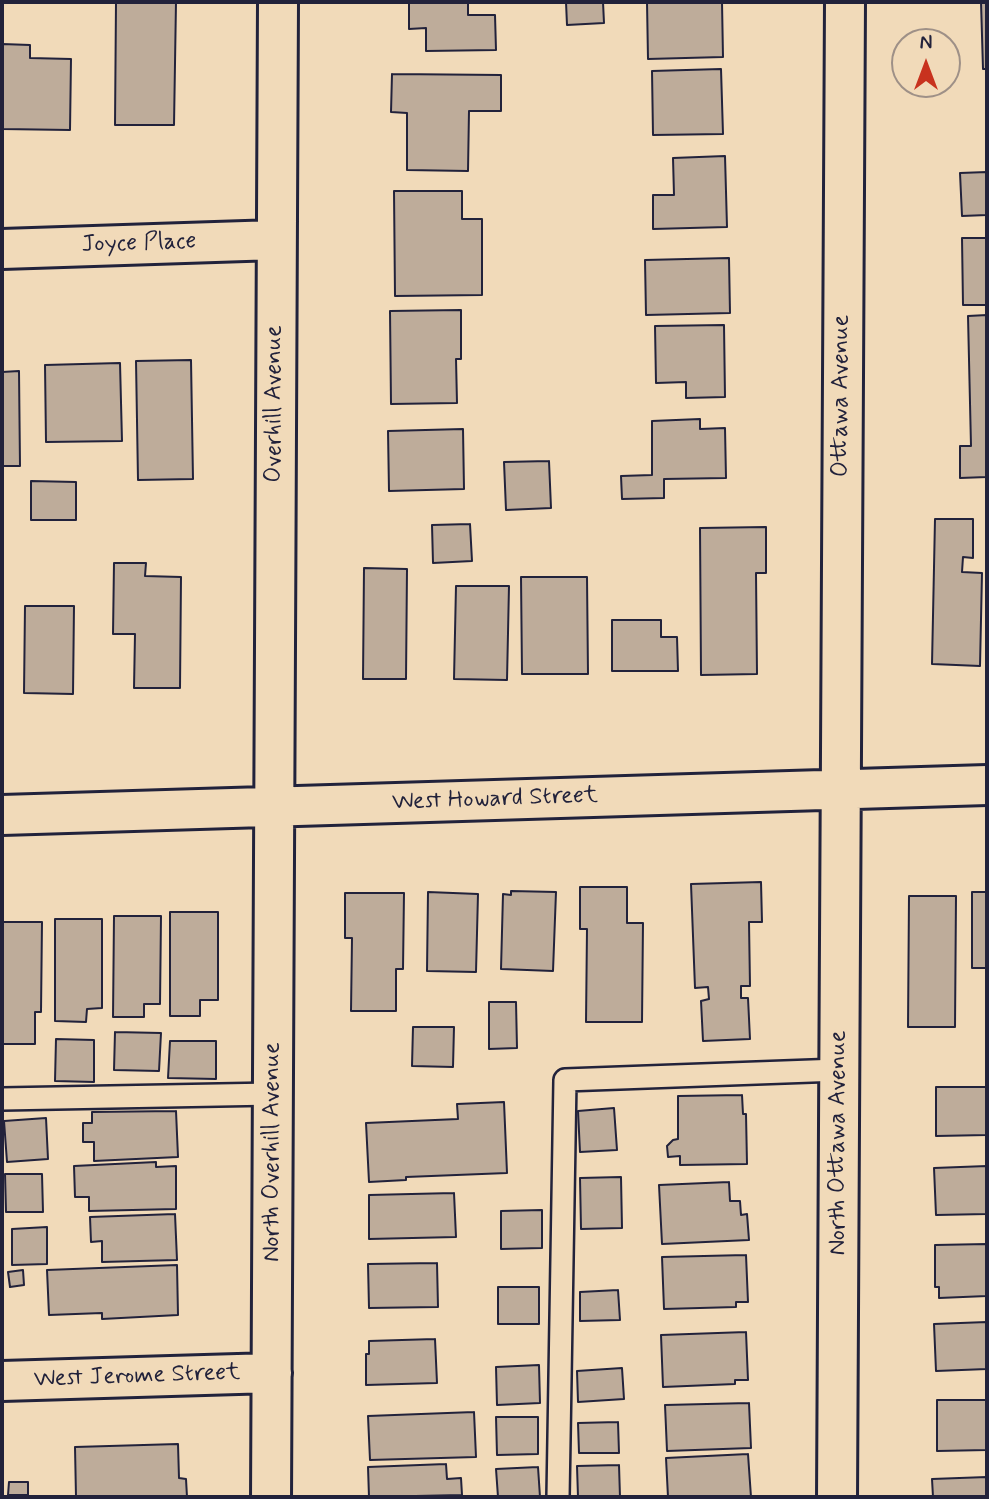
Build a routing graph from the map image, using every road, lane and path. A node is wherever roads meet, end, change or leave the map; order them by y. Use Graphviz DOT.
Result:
graph roads {
  1 [pos="278,2"];
  2 [pos="845,2"];
  3 [pos="276,240"];
  4 [pos="2,249"];
  5 [pos="987,785"];
  6 [pos="840,789"];
  7 [pos="275,807"];
  8 [pos="2,815"];
  9 [pos="839,1070"];
  10 [pos="273,1094"];
  11 [pos="2,1099"];
  12 [pos="272,1373"];
  13 [pos="2,1381"];
  14 [pos="271,1497"];
  15 [pos="558,1497"];
  16 [pos="837,1497"];
  1 -- 3 [label="street, Overhill Avenue"];
  2 -- 6 [label="street, Ottawa Avenue"];
  3 -- 4 [label="street, Joyce Place"];
  3 -- 7 [label="street, Overhill Avenue"];
  5 -- 6 [label="street, West Howard Street"];
  6 -- 7 [label="street, West Howard Street"];
  6 -- 9 [label="street, North Ottawa Avenue"];
  7 -- 8 [label="street, West Howard Street"];
  7 -- 10 [label="street, North Overhill Avenue"];
  9 -- 15 [label="lane"];
  9 -- 16 [label="street, North Ottawa Avenue"];
  10 -- 11 [label="lane"];
  10 -- 12 [label="street, North Overhill Avenue"];
  12 -- 13 [label="street, West Jerome Street"];
  12 -- 14 [label="street, North Overhill Avenue"];
}
